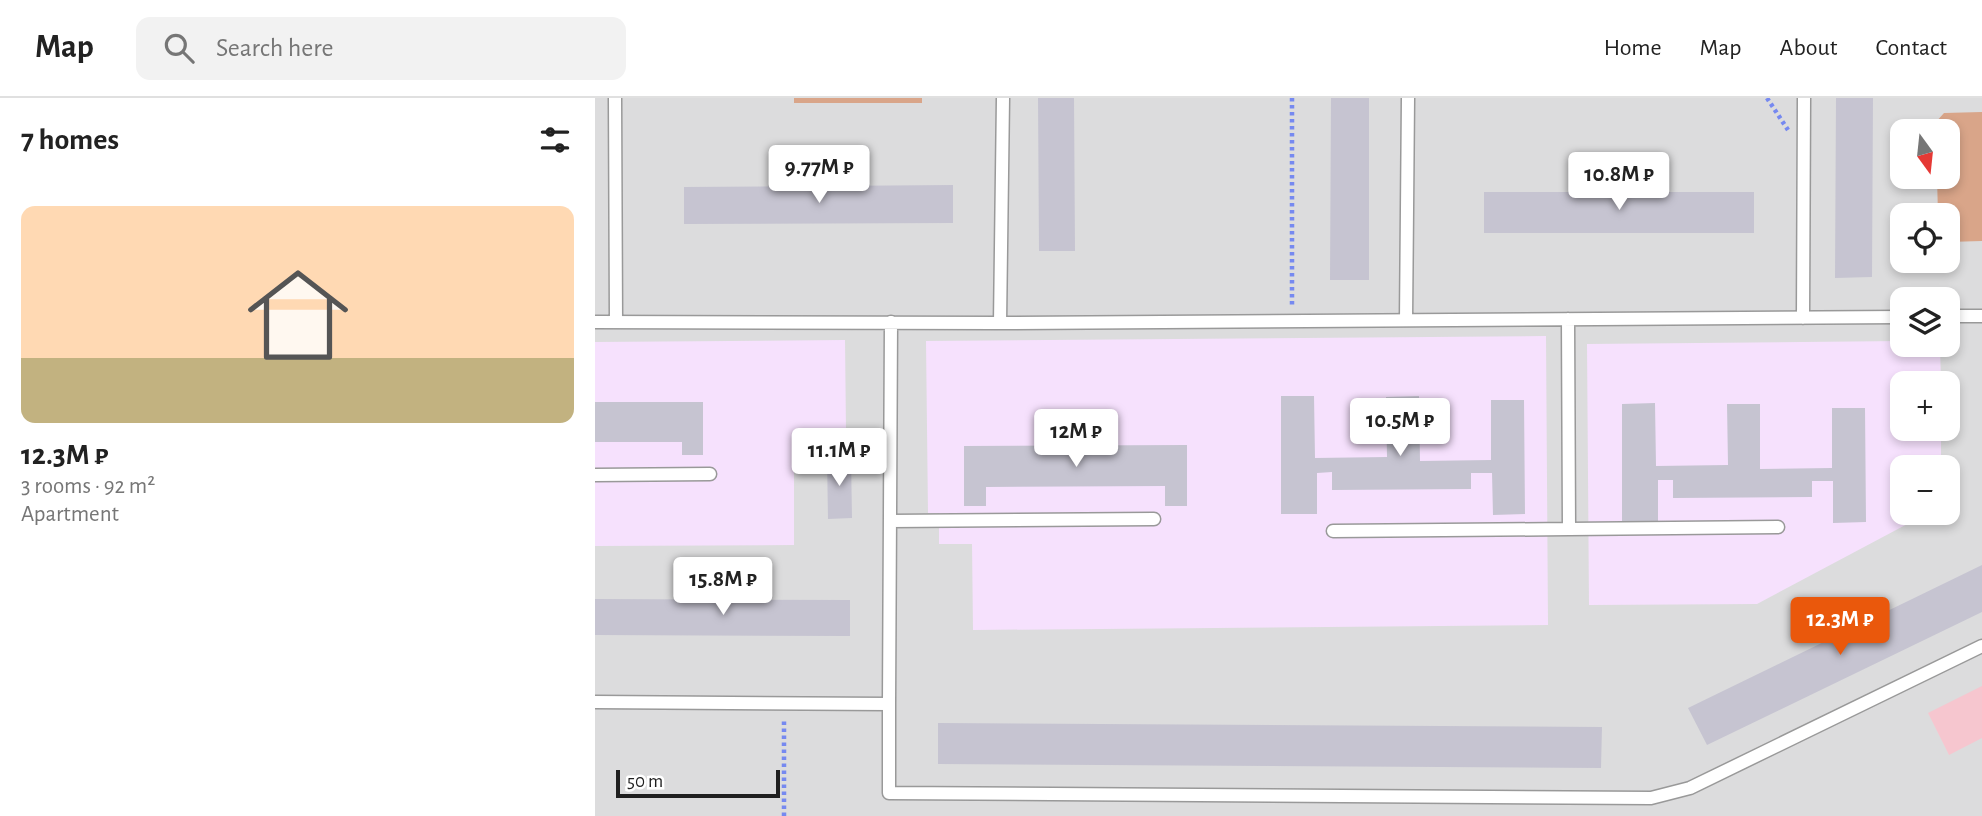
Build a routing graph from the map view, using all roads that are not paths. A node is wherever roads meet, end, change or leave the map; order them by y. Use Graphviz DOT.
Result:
graph roads {
  1 [pos="615,98"];
  2 [pos="1003,98"];
  3 [pos="1409,98"];
  4 [pos="1804,98"];
  5 [pos="1960,316"];
  6 [pos="1982,316"];
  7 [pos="1890,317"];
  8 [pos="1803,318"];
  9 [pos="1568,319"];
  10 [pos="1406,320"];
  11 [pos="595,322"];
  12 [pos="615,322"];
  13 [pos="891,322"];
  14 [pos="1000,323"];
  15 [pos="710,474"];
  16 [pos="595,475"];
  17 [pos="1154,519"];
  18 [pos="890,521"];
  19 [pos="1778,527"];
  20 [pos="1569,529"];
  21 [pos="1333,531"];
  22 [pos="1982,646"];
  23 [pos="595,702"];
  24 [pos="889,704"];
  1 -- 12 [label="lane"];
  2 -- 14 [label="lane"];
  3 -- 10 [label="lane"];
  4 -- 8 [label="lane"];
  5 -- 6 [label="lane"];
  7 -- 8 [label="lane"];
  8 -- 9 [label="lane"];
  9 -- 10 [label="lane"];
  9 -- 20 [label="lane"];
  10 -- 14 [label="lane"];
  11 -- 12 [label="lane"];
  12 -- 13 [label="lane"];
  13 -- 14 [label="lane"];
  13 -- 18 [label="lane"];
  15 -- 16 [label="lane"];
  17 -- 18 [label="lane"];
  18 -- 24 [label="lane"];
  19 -- 20 [label="lane"];
  20 -- 21 [label="lane"];
  22 -- 24 [label="lane"];
  23 -- 24 [label="lane"];
}
